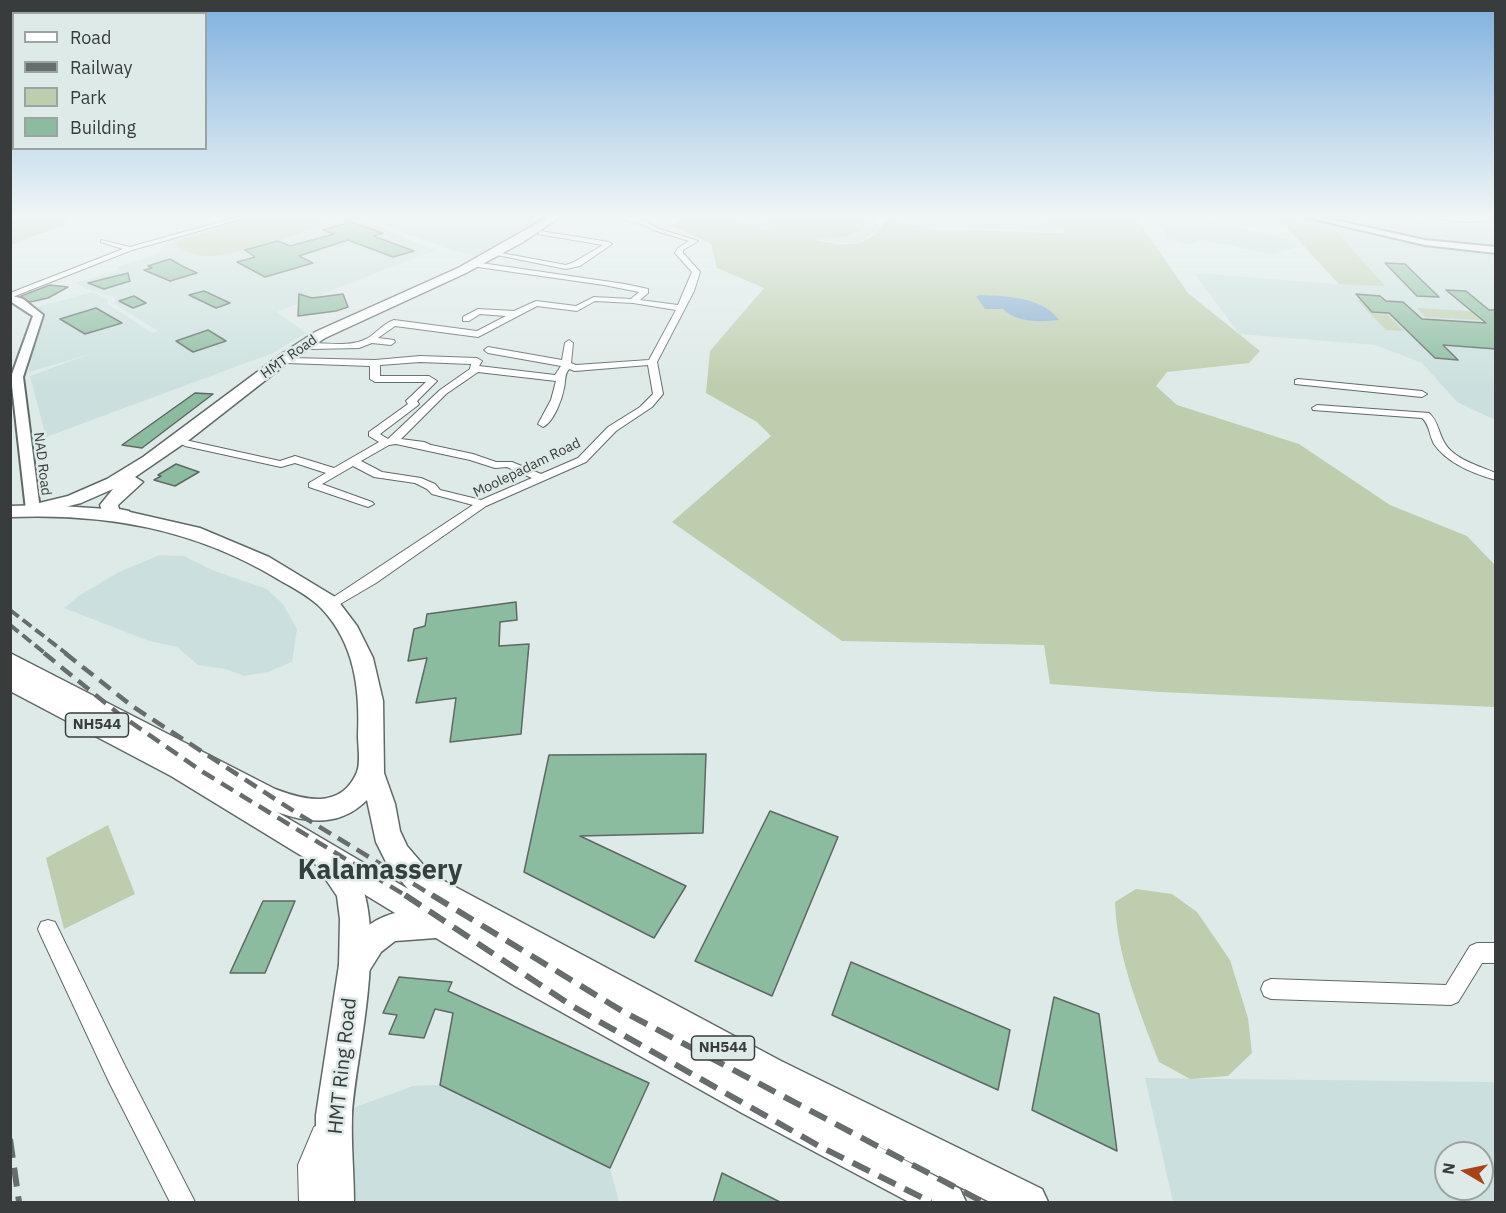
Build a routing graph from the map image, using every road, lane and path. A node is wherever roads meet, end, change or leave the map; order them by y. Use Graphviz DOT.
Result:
graph roads {
  1 [pos="68,274"];
  2 [pos="455,274"];
  3 [pos="462,274"];
  4 [pos="525,274"];
  5 [pos="560,274"];
  6 [pos="695,274"];
  7 [pos="558,276"];
  8 [pos="10,297"];
  9 [pos="633,301"];
  10 [pos="681,308"];
  11 [pos="516,314"];
  12 [pos="466,319"];
  13 [pos="371,340"];
  14 [pos="391,342"];
  15 [pos="569,343"];
  16 [pos="312,346"];
  17 [pos="488,350"];
  18 [pos="290,361"];
  19 [pos="652,362"];
  20 [pos="375,363"];
  21 [pos="566,366"];
  22 [pos="477,369"];
  23 [pos="561,379"];
  24 [pos="1298,382"];
  25 [pos="1394,392"];
  26 [pos="1422,394"];
  27 [pos="1317,408"];
  28 [pos="1408,412"];
  29 [pos="543,424"];
  30 [pos="390,441"];
  31 [pos="185,444"];
  32 [pos="353,461"];
  33 [pos="335,472"];
  34 [pos="1496,477"];
  35 [pos="541,478"];
  36 [pos="368,504"];
  37 [pos="482,504"];
  38 [pos="33,510"];
  39 [pos="10,512"];
  40 [pos="122,515"];
  41 [pos="330,604"];
  42 [pos="17,674"];
  43 [pos="66,700"];
  44 [pos="371,770"];
  45 [pos="319,852"];
  46 [pos="440,924"];
  47 [pos="48,928"];
  48 [pos="1496,953"];
  49 [pos="355,965"];
  50 [pos="1270,989"];
  51 [pos="795,1104"];
  52 [pos="334,1115"];
  53 [pos="183,1203"];
  54 [pos="311,1203"];
  55 [pos="335,1203"];
  56 [pos="946,1203"];
  57 [pos="1029,1203"];
  1 -- 8 [label="street"];
  2 -- 38 [label="main road, HMT Road"];
  3 -- 16 [label="main road, HMT Road"];
  4 -- 7 [label="street"];
  5 -- 7 [label="street"];
  6 -- 10 [label="street"];
  7 -- 9 [label="street"];
  8 -- 38 [label="street, NAD Road"];
  9 -- 10 [label="street"];
  9 -- 11 [label="street"];
  10 -- 19 [label="street"];
  11 -- 12 [label="street"];
  11 -- 13 [label="street"];
  13 -- 14 [label="street"];
  13 -- 16 [label="street"];
  15 -- 21 [label="street"];
  16 -- 18 [label="main road, HMT Road"];
  17 -- 21 [label="street"];
  18 -- 20 [label="street"];
  18 -- 31 [label="main road, HMT Road"];
  19 -- 21 [label="street"];
  19 -- 35 [label="street, Moolepadam Road"];
  20 -- 22 [label="street"];
  20 -- 30 [label="street"];
  21 -- 23 [label="street"];
  22 -- 23 [label="street"];
  22 -- 30 [label="street"];
  23 -- 29 [label="street"];
  24 -- 25 [label="street"];
  25 -- 26 [label="street"];
  25 -- 28 [label="street"];
  27 -- 28 [label="street"];
  28 -- 34 [label="street"];
  30 -- 32 [label="street"];
  30 -- 35 [label="street"];
  31 -- 33 [label="street"];
  31 -- 40 [label="main road, HMT Road"];
  32 -- 33 [label="street"];
  32 -- 37 [label="street"];
  33 -- 36 [label="street"];
  35 -- 37 [label="street, Moolepadam Road"];
  37 -- 41 [label="street, Moolepadam Road"];
  38 -- 39 [label="main road"];
  38 -- 40 [label="main road"];
  40 -- 41 [label="main road"];
  41 -- 44 [label="main road"];
  42 -- 43 [label="main road, NH544"];
  43 -- 44 [label="main road, NH544"];
  43 -- 45 [label="main road, NH544"];
  44 -- 51 [label="main road, NH544"];
  45 -- 46 [label="main road"];
  45 -- 49 [label="main road, HMT Ring Road"];
  46 -- 49 [label="main road"];
  46 -- 51 [label="main road, NH544"];
  47 -- 53 [label="street"];
  48 -- 50 [label="street"];
  49 -- 52 [label="main road, HMT Ring Road"];
  51 -- 56 [label="main road, NH544"];
  51 -- 57 [label="main road, NH544"];
  52 -- 54 [label="street"];
  52 -- 55 [label="main road, HMT Ring Road"];
}
